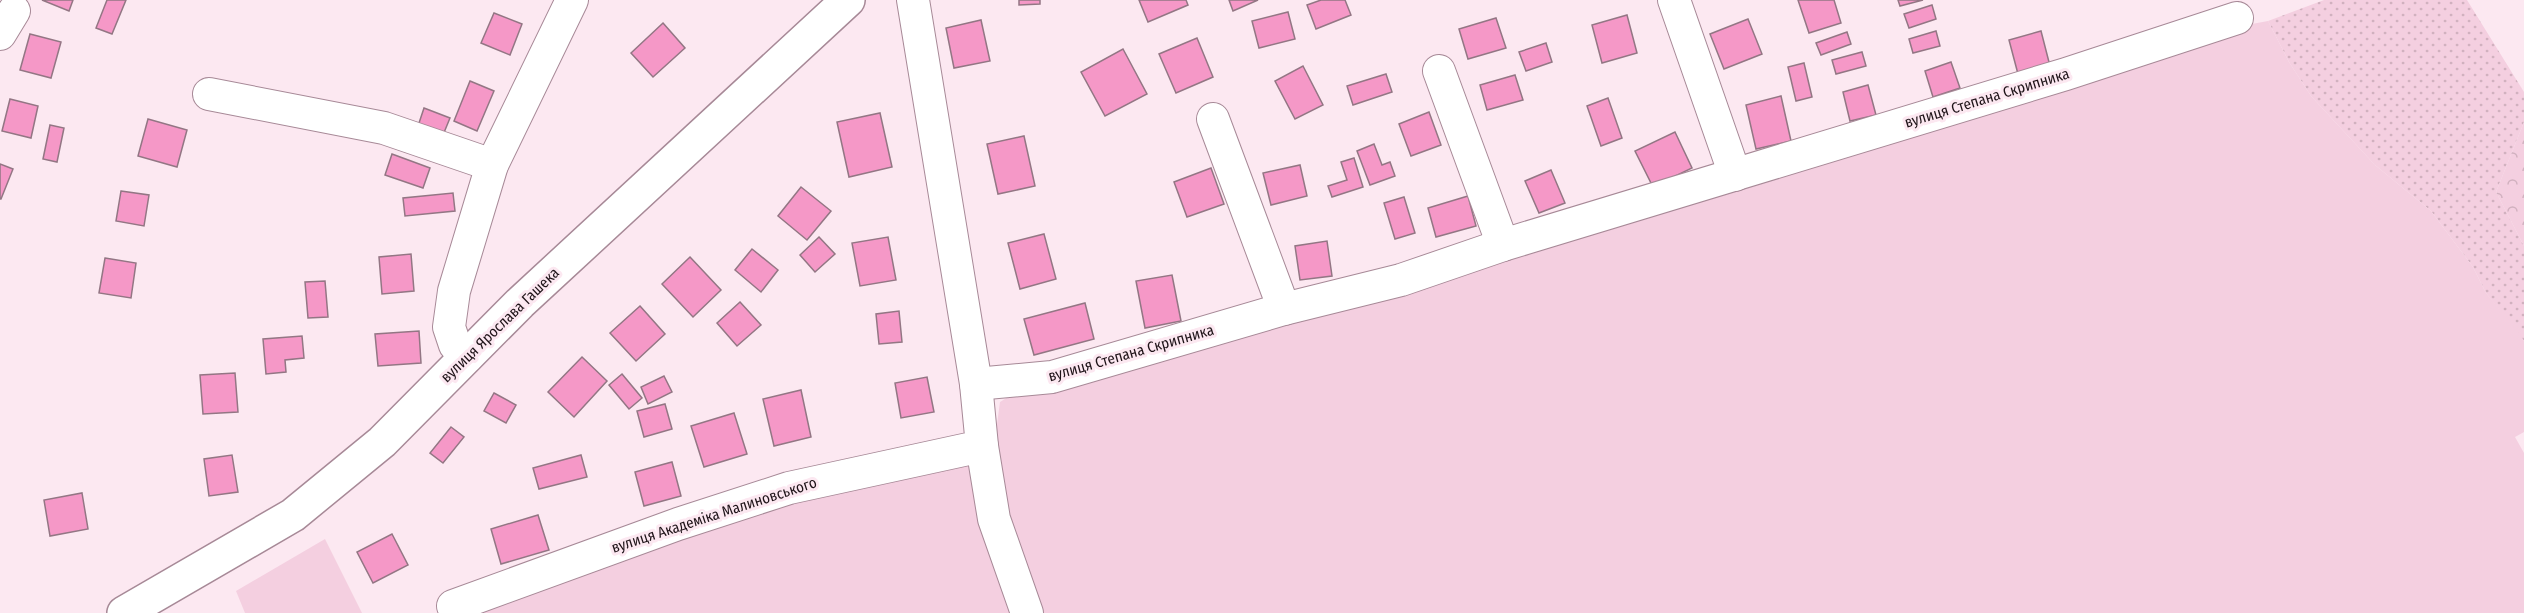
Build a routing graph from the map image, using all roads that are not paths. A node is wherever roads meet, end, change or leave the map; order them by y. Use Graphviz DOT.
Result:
graph roads {
  1 [pos="572,0"];
  2 [pos="848,0"];
  3 [pos="913,0"];
  4 [pos="1674,0"];
  5 [pos="2237,18"];
  6 [pos="1439,71"];
  7 [pos="209,94"];
  8 [pos="1213,119"];
  9 [pos="492,165"];
  10 [pos="1735,175"];
  11 [pos="1503,245"];
  12 [pos="1284,309"];
  13 [pos="467,357"];
  14 [pos="976,384"];
  15 [pos="982,446"];
  16 [pos="453,606"];
  17 [pos="124,613"];
  18 [pos="1027,613"];
  1 -- 9 [label="street"];
  2 -- 13 [label="main road, вулиця Ярослава Гашека"];
  3 -- 14 [label="street"];
  4 -- 10 [label="street"];
  5 -- 10 [label="street, вулиця Степана Скрипника"];
  6 -- 11 [label="street"];
  7 -- 9 [label="street"];
  8 -- 12 [label="street"];
  9 -- 13 [label="street"];
  10 -- 11 [label="street, вулиця Степана Скрипника"];
  11 -- 12 [label="street, вулиця Степана Скрипника"];
  12 -- 14 [label="street, вулиця Степана Скрипника"];
  13 -- 17 [label="main road, вулиця Ярослава Гашека"];
  14 -- 15 [label="street"];
  15 -- 16 [label="street, вулиця Академіка Малиновського"];
  15 -- 18 [label="street"];
}
